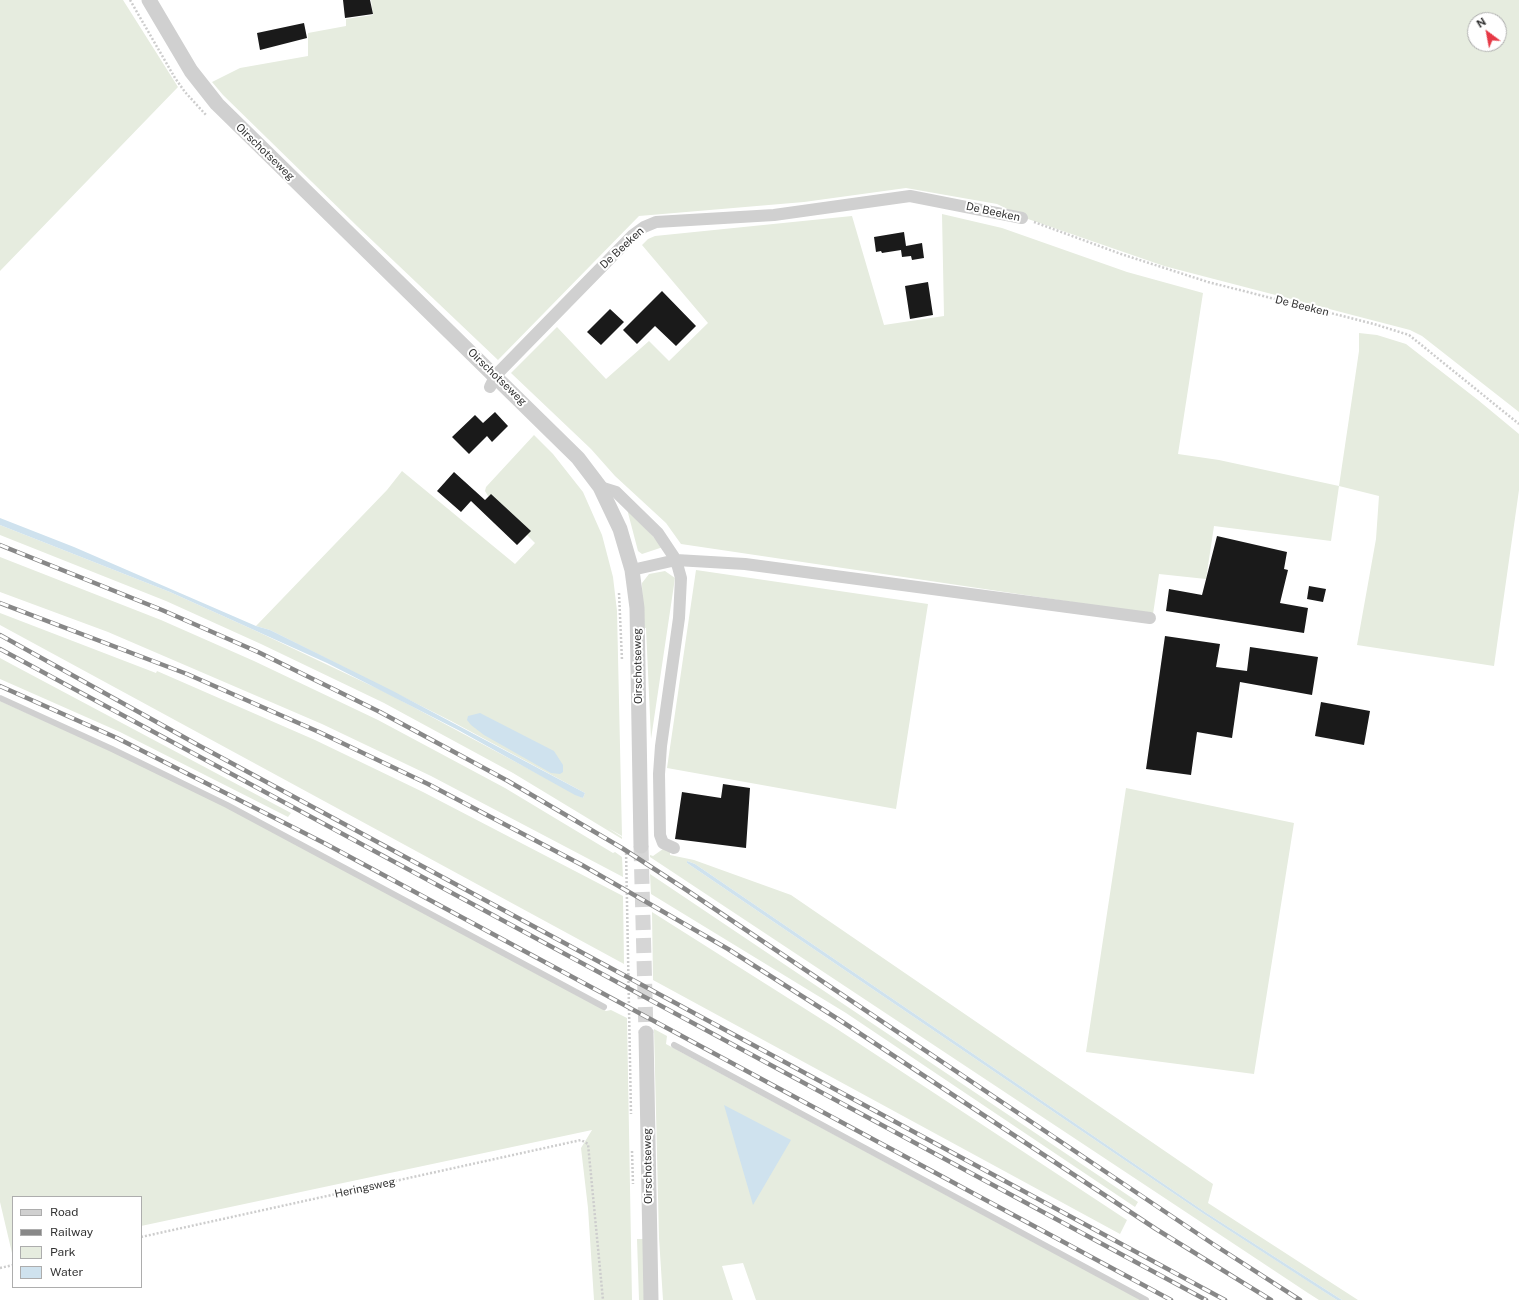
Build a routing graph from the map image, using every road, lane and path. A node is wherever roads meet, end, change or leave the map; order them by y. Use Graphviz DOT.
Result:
graph roads {
  1 [pos="130,0"];
  2 [pos="149,0"];
  3 [pos="208,117"];
  4 [pos="1022,218"];
  5 [pos="493,381"];
  6 [pos="1519,424"];
  7 [pos="600,487"];
  8 [pos="676,560"];
  9 [pos="632,570"];
  10 [pos="618,589"];
  11 [pos="1150,618"];
  12 [pos="622,666"];
  13 [pos="0,698"];
  14 [pos="626,845"];
  15 [pos="642,846"];
  16 [pos="674,848"];
  17 [pos="604,1006"];
  18 [pos="646,1033"];
  19 [pos="674,1045"];
  20 [pos="631,1119"];
  21 [pos="632,1149"];
  22 [pos="633,1187"];
  23 [pos="142,1237"];
  24 [pos="12,1265"];
  25 [pos="0,1268"];
  26 [pos="603,1300"];
  27 [pos="651,1300"];
  28 [pos="1146,1300"];
  1 -- 3 [label="path"];
  2 -- 5 [label="street, Oirschotseweg"];
  4 -- 5 [label="street, De Beeken"];
  4 -- 6 [label="path, De Beeken"];
  5 -- 7 [label="street, Oirschotseweg"];
  7 -- 8 [label="street"];
  7 -- 9 [label="street, Oirschotseweg"];
  8 -- 9 [label="street"];
  8 -- 11 [label="street"];
  8 -- 16 [label="street"];
  9 -- 15 [label="street, Oirschotseweg"];
  10 -- 12 [label="path"];
  13 -- 17 [label="lane"];
  14 -- 20 [label="path"];
  18 -- 27 [label="street, Oirschotseweg"];
  19 -- 28 [label="lane"];
  21 -- 22 [label="path"];
  23 -- 26 [label="path, Heringsweg"];
  24 -- 25 [label="path"];
}
